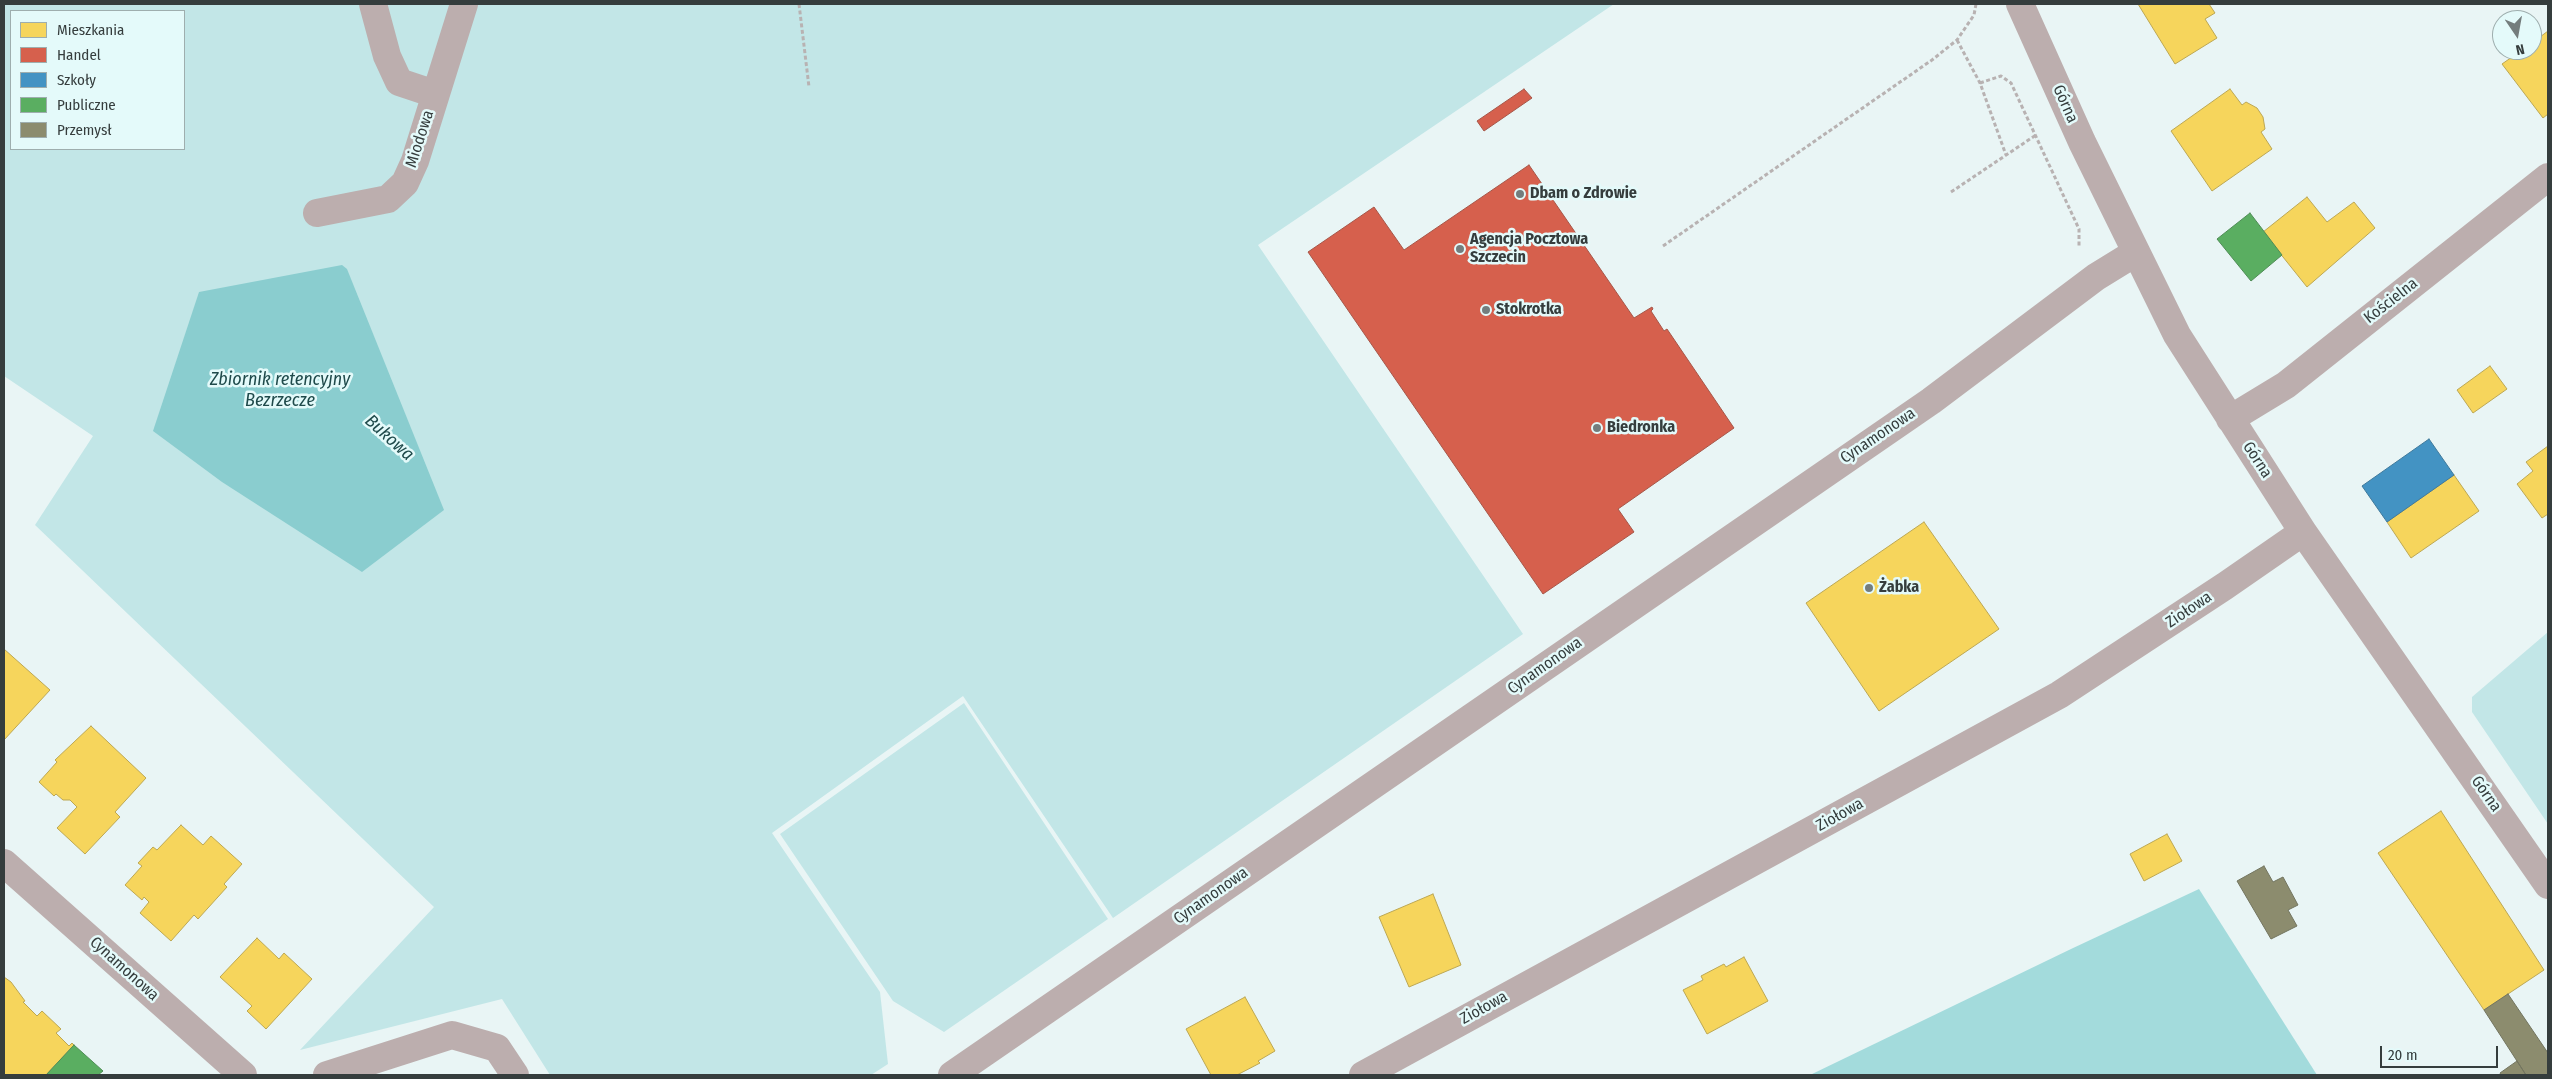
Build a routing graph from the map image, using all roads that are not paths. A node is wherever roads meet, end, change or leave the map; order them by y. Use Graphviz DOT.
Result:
graph roads {
  1 [pos="373,4"];
  2 [pos="464,4"];
  3 [pos="2020,4"];
  4 [pos="435,94"];
  5 [pos="2548,177"];
  6 [pos="317,213"];
  7 [pos="2135,253"];
  8 [pos="2230,419"];
  9 [pos="2303,532"];
  10 [pos="4,863"];
  11 [pos="2548,885"];
  12 [pos="243,1075"];
  13 [pos="327,1075"];
  14 [pos="515,1075"];
  15 [pos="952,1075"];
  16 [pos="1363,1075"];
  1 -- 4 [label="street"];
  2 -- 4 [label="street, Miodowa"];
  3 -- 7 [label="street, Górna"];
  4 -- 6 [label="street, Miodowa"];
  5 -- 8 [label="street, Kościelna"];
  7 -- 8 [label="street, Górna"];
  7 -- 15 [label="street, Cynamonowa"];
  8 -- 9 [label="street, Górna"];
  9 -- 11 [label="street, Górna"];
  9 -- 16 [label="street, Ziołowa"];
  10 -- 12 [label="street, Cynamonowa"];
  13 -- 14 [label="street"];
}
